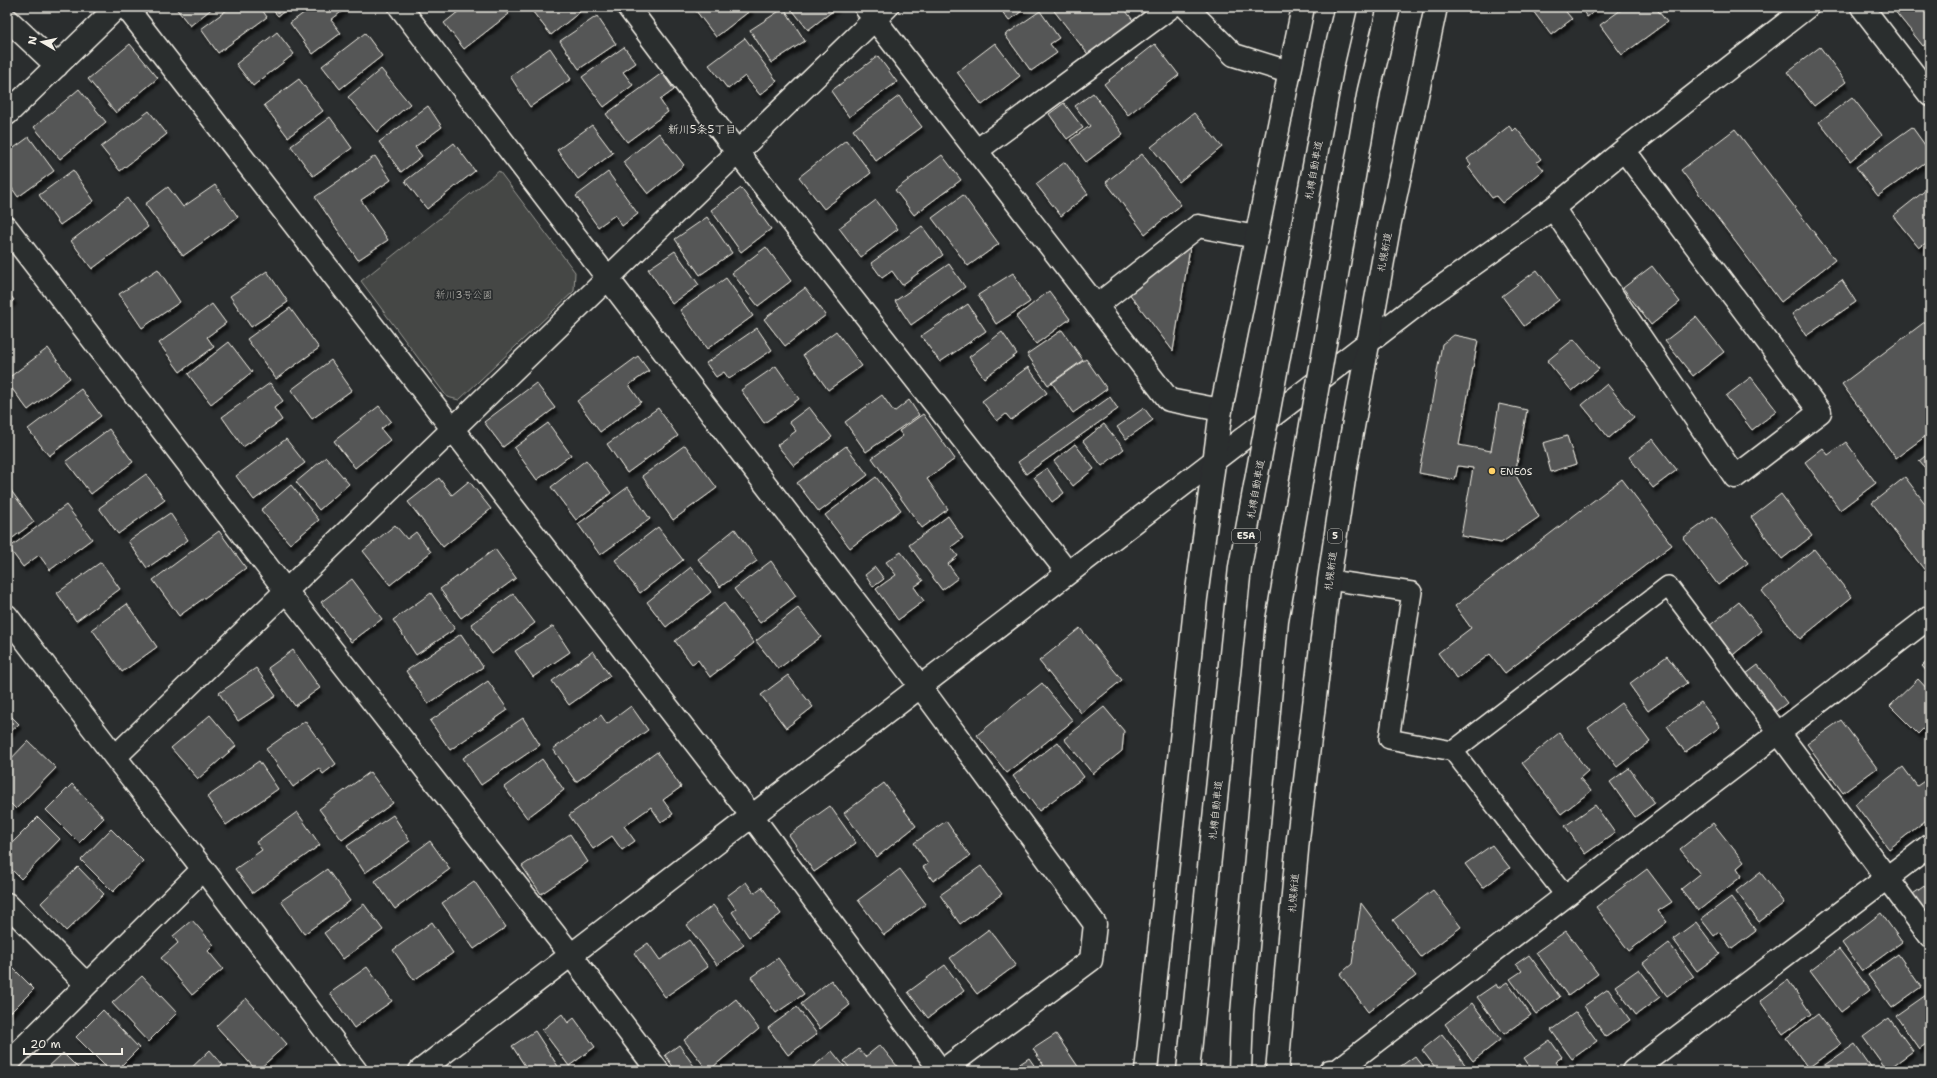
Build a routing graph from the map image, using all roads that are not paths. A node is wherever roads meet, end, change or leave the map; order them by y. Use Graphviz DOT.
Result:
graph roads {
  1 [pos="117,7"];
  2 [pos="126,7"];
  3 [pos="400,7"];
  4 [pos="628,7"];
  5 [pos="1171,7"];
  6 [pos="1186,7"];
  7 [pos="1303,7"];
  8 [pos="1346,7"];
  9 [pos="1389,7"];
  10 [pos="1436,7"];
  11 [pos="1807,7"];
  12 [pos="1862,7"];
  13 [pos="875,11"];
  14 [pos="7,19"];
  15 [pos="57,66"];
  16 [pos="1289,72"];
  17 [pos="1930,95"];
  18 [pos="7,114"];
  19 [pos="1624,150"];
  20 [pos="976,151"];
  21 [pos="737,152"];
  22 [pos="1553,208"];
  23 [pos="7,228"];
  24 [pos="1256,237"];
  25 [pos="607,278"];
  26 [pos="1096,306"];
  27 [pos="1367,344"];
  28 [pos="1221,410"];
  29 [pos="452,429"];
  30 [pos="1214,460"];
  31 [pos="1068,573"];
  32 [pos="1329,580"];
  33 [pos="286,591"];
  34 [pos="7,616"];
  35 [pos="1930,617"];
  36 [pos="920,686"];
  37 [pos="1779,733"];
  38 [pos="1453,751"];
  39 [pos="115,757"];
  40 [pos="752,816"];
  41 [pos="1930,845"];
  42 [pos="204,868"];
  43 [pos="1887,878"];
  44 [pos="1565,895"];
  45 [pos="7,904"];
  46 [pos="1930,936"];
  47 [pos="571,955"];
  48 [pos="86,984"];
  49 [pos="7,1064"];
  50 [pos="356,1071"];
  51 [pos="420,1071"];
  52 [pos="658,1071"];
  53 [pos="941,1071"];
  54 [pos="1146,1071"];
  55 [pos="1188,1071"];
  56 [pos="1240,1071"];
  57 [pos="1277,1071"];
  58 [pos="1330,1071"];
  59 [pos="1633,1071"];
  1 -- 15 [label="main road"];
  2 -- 29 [label="main road"];
  3 -- 25 [label="main road"];
  4 -- 21 [label="main road"];
  5 -- 20 [label="main road"];
  6 -- 16 [label="main road"];
  7 -- 16 [label="main road"];
  8 -- 55 [label="main road, 札樽自動車道 / E5A, bridge"];
  9 -- 56 [label="main road, bridge"];
  10 -- 27 [label="main road, 札幌新道 / 5"];
  11 -- 19 [label="main road"];
  12 -- 17 [label="main road"];
  13 -- 20 [label="main road"];
  13 -- 21 [label="main road"];
  14 -- 15 [label="main road"];
  15 -- 18 [label="main road"];
  16 -- 24 [label="main road"];
  19 -- 22 [label="main road"];
  19 -- 22 [label="main road"];
  20 -- 26 [label="main road"];
  21 -- 25 [label="main road"];
  21 -- 31 [label="main road"];
  22 -- 27 [label="main road"];
  23 -- 33 [label="main road"];
  24 -- 26 [label="main road"];
  24 -- 28 [label="main road"];
  25 -- 29 [label="main road"];
  25 -- 36 [label="main road"];
  26 -- 28 [label="main road"];
  27 -- 30 [label="main road"];
  27 -- 32 [label="main road, 札幌新道 / 5"];
  28 -- 30 [label="main road"];
  29 -- 33 [label="main road"];
  29 -- 40 [label="main road"];
  30 -- 31 [label="main road"];
  30 -- 54 [label="main road"];
  31 -- 36 [label="main road"];
  32 -- 38 [label="lane"];
  32 -- 57 [label="main road, 札幌新道 / 5"];
  33 -- 39 [label="main road"];
  33 -- 47 [label="main road"];
  34 -- 39 [label="main road"];
  35 -- 37 [label="main road"];
  36 -- 40 [label="main road"];
  36 -- 53 [label="main road"];
  37 -- 38 [label="lane"];
  37 -- 43 [label="main road"];
  37 -- 44 [label="main road"];
  38 -- 44 [label="lane"];
  39 -- 42 [label="main road"];
  40 -- 47 [label="main road"];
  40 -- 53 [label="main road"];
  41 -- 43 [label="main road"];
  42 -- 48 [label="main road"];
  42 -- 50 [label="main road"];
  43 -- 46 [label="main road"];
  43 -- 59 [label="main road"];
  44 -- 58 [label="main road"];
  45 -- 48 [label="main road"];
  47 -- 51 [label="main road"];
  47 -- 52 [label="main road"];
  48 -- 49 [label="main road"];
}
